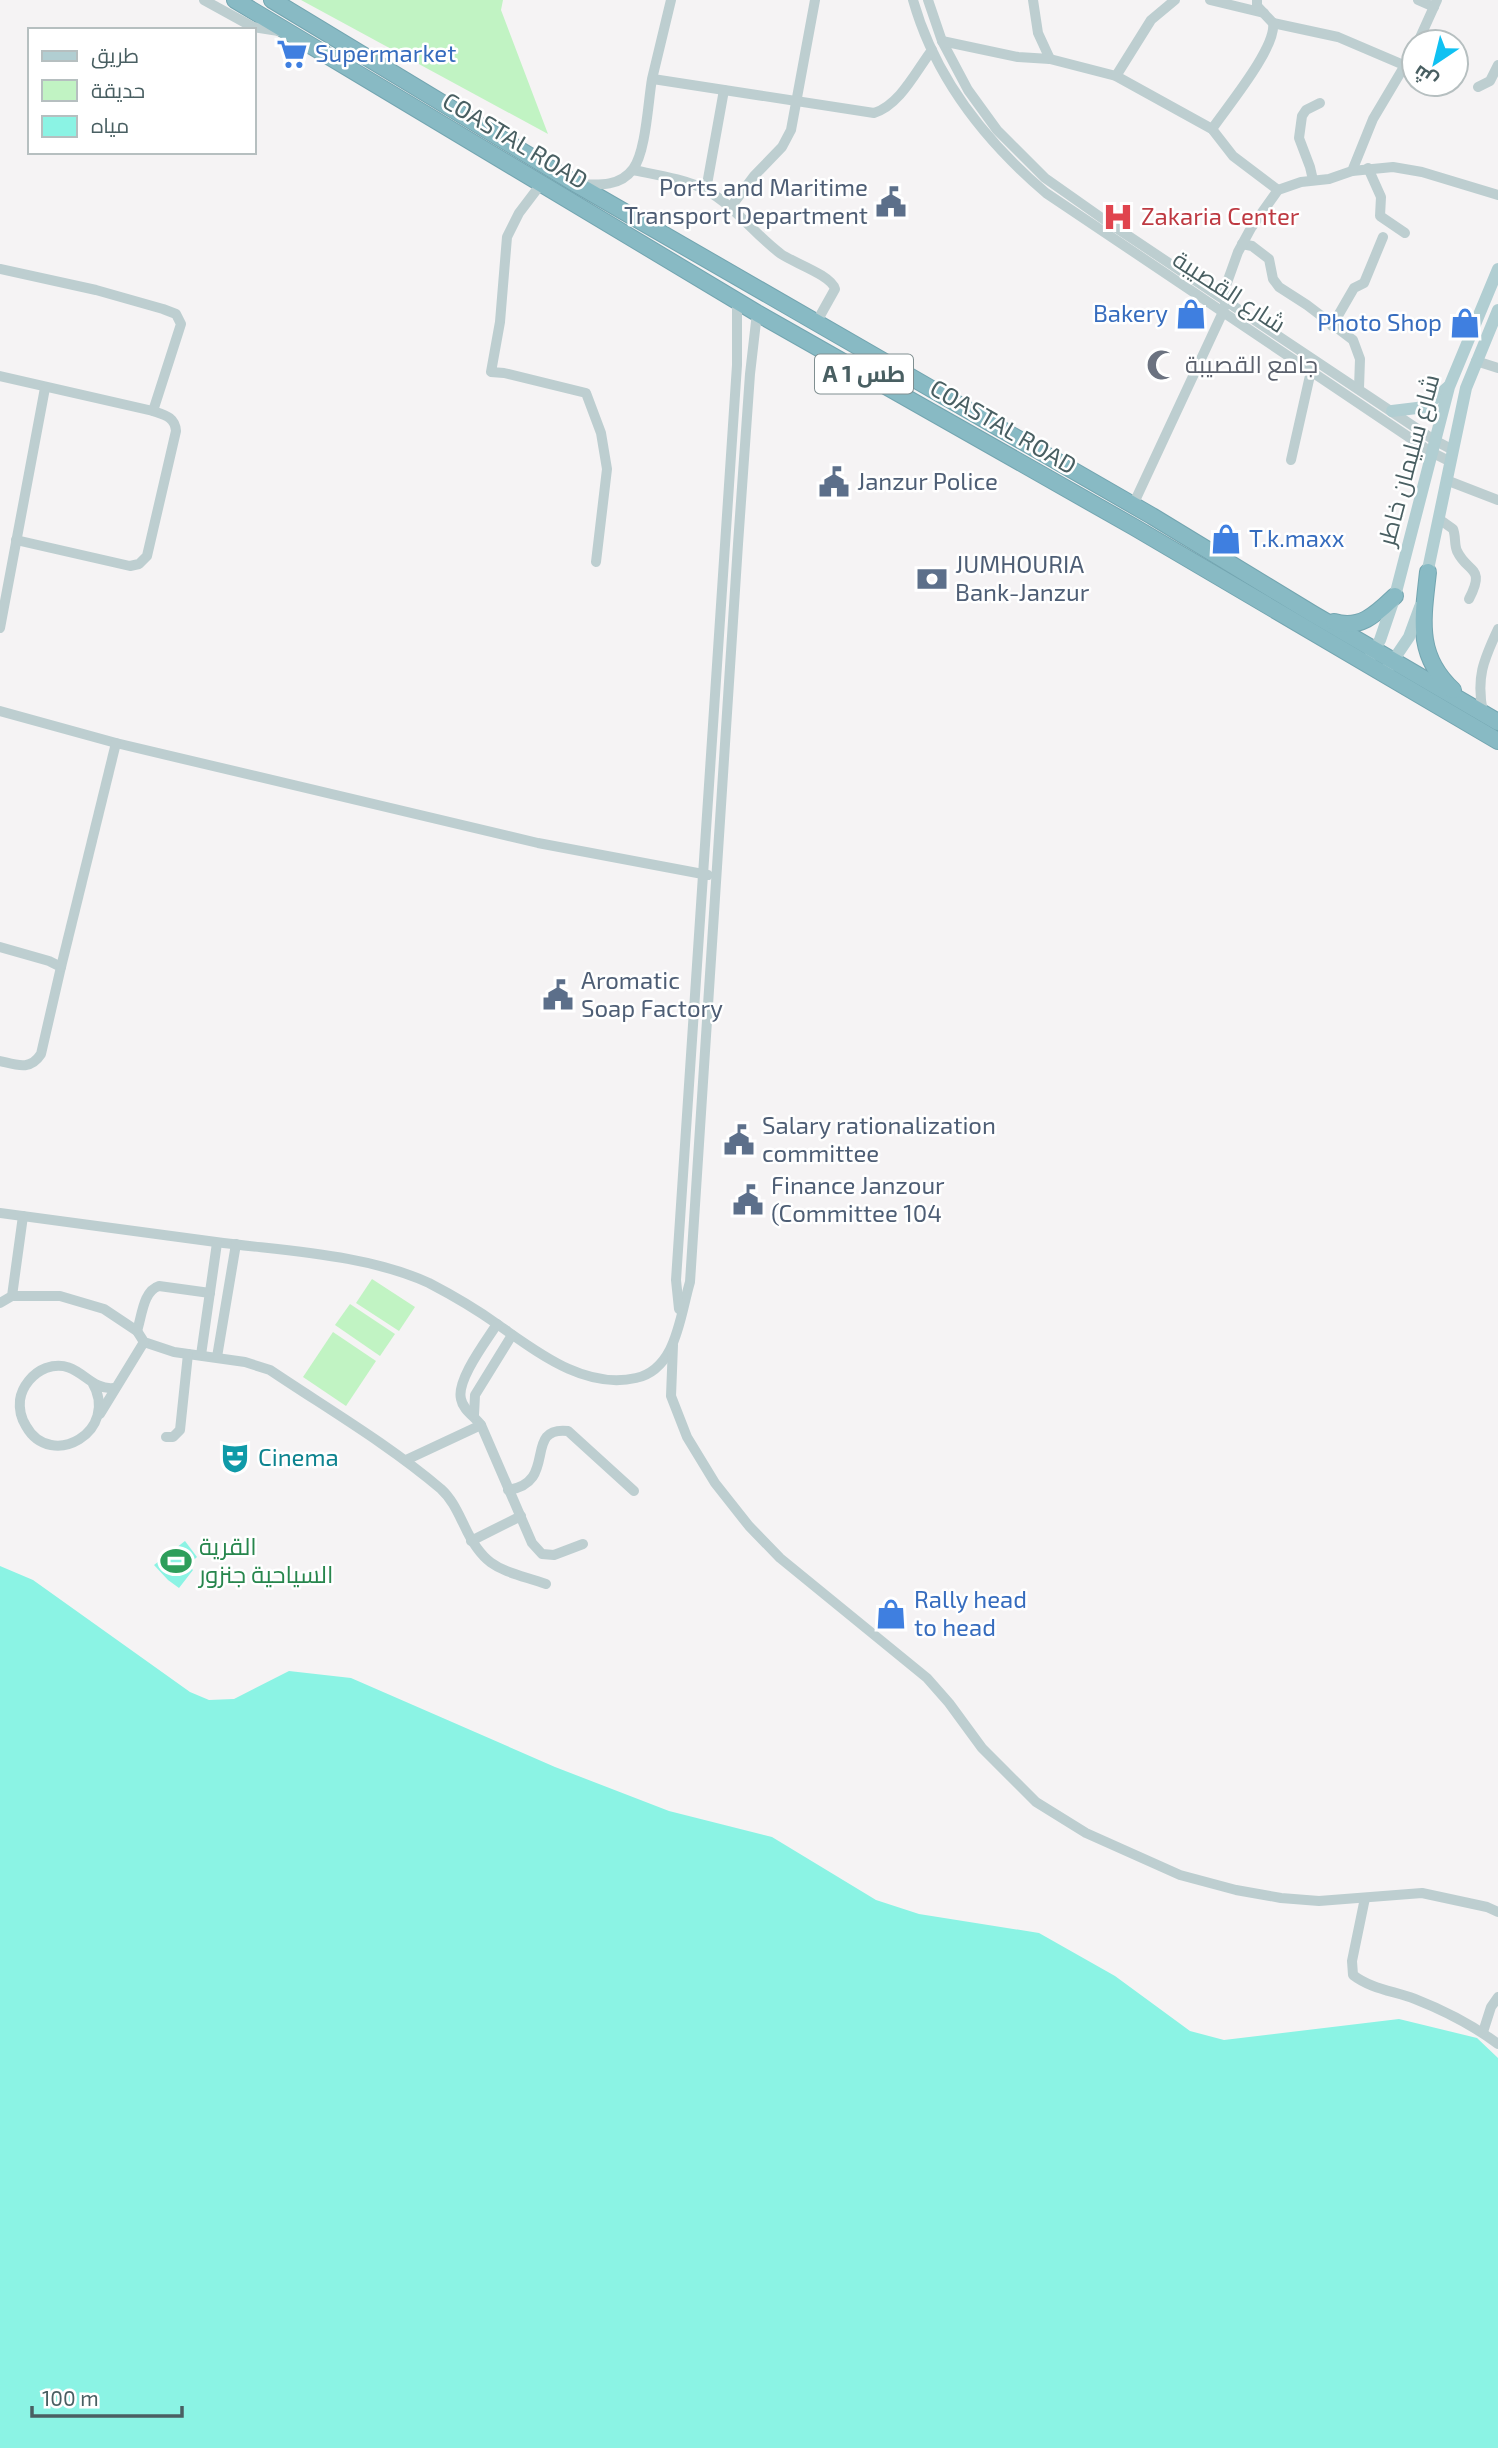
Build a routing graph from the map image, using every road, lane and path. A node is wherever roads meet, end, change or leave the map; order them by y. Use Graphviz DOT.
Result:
graph roads {
  1 [pos="204,0"];
  2 [pos="235,0"];
  3 [pos="272,0"];
  4 [pos="282,0"];
  5 [pos="671,0"];
  6 [pos="815,0"];
  7 [pos="914,0"];
  8 [pos="928,0"];
  9 [pos="1033,0"];
  10 [pos="1175,0"];
  11 [pos="1210,0"];
  12 [pos="1257,0"];
  13 [pos="1418,0"];
  14 [pos="1436,4"];
  15 [pos="1264,13"];
  16 [pos="297,14"];
  17 [pos="1273,23"];
  18 [pos="1425,28"];
  19 [pos="289,32"];
  20 [pos="942,41"];
  21 [pos="932,50"];
  22 [pos="1050,59"];
  23 [pos="1400,63"];
  24 [pos="1498,65"];
  25 [pos="1116,76"];
  26 [pos="1400,76"];
  27 [pos="653,79"];
  28 [pos="1478,87"];
  29 [pos="724,90"];
  30 [pos="796,101"];
  31 [pos="1320,103"];
  32 [pos="1212,130"];
  33 [pos="1368,168"];
  34 [pos="633,170"];
  35 [pos="1352,171"];
  36 [pos="1313,180"];
  37 [pos="541,184"];
  38 [pos="576,184"];
  39 [pos="706,190"];
  40 [pos="1278,190"];
  41 [pos="1498,195"];
  42 [pos="730,208"];
  43 [pos="1405,233"];
  44 [pos="1383,237"];
  45 [pos="1242,244"];
  46 [pos="0,269"];
  47 [pos="1498,270"];
  48 [pos="737,301"];
  49 [pos="1226,301"];
  50 [pos="1498,310"];
  51 [pos="757,313"];
  52 [pos="1222,314"];
  53 [pos="816,323"];
  54 [pos="1332,326"];
  55 [pos="1476,361"];
  56 [pos="1498,368"];
  57 [pos="1311,371"];
  58 [pos="0,376"];
  59 [pos="1449,387"];
  60 [pos="45,388"];
  61 [pos="1359,388"];
  62 [pos="153,411"];
  63 [pos="1392,411"];
  64 [pos="1432,446"];
  65 [pos="1451,455"];
  66 [pos="1291,460"];
  67 [pos="1447,480"];
  68 [pos="1498,500"];
  69 [pos="1133,505"];
  70 [pos="1439,519"];
  71 [pos="16,540"];
  72 [pos="596,562"];
  73 [pos="1428,572"];
  74 [pos="1395,596"];
  75 [pos="1469,599"];
  76 [pos="1313,614"];
  77 [pos="0,628"];
  78 [pos="1498,629"];
  79 [pos="1370,656"];
  80 [pos="1388,667"];
  81 [pos="1477,710"];
  82 [pos="0,711"];
  83 [pos="1498,722"];
  84 [pos="1498,741"];
  85 [pos="116,743"];
  86 [pos="702,874"];
  87 [pos="717,876"];
  88 [pos="0,947"];
  89 [pos="61,967"];
  90 [pos="697,978"];
  91 [pos="711,978"];
  92 [pos="0,1061"];
  93 [pos="0,1213"];
  94 [pos="23,1216"];
  95 [pos="681,1216"];
  96 [pos="695,1216"];
  97 [pos="217,1242"];
  98 [pos="236,1244"];
  99 [pos="210,1293"];
  100 [pos="12,1296"];
  101 [pos="0,1303"];
  102 [pos="680,1315"];
  103 [pos="497,1324"];
  104 [pos="138,1331"];
  105 [pos="512,1335"];
  106 [pos="144,1342"];
  107 [pos="673,1345"];
  108 [pos="188,1354"];
  109 [pos="201,1355"];
  110 [pos="217,1357"];
  111 [pos="92,1382"];
  112 [pos="114,1388"];
  113 [pos="474,1415"];
  114 [pos="98,1417"];
  115 [pos="481,1425"];
  116 [pos="166,1437"];
  117 [pos="406,1460"];
  118 [pos="508,1490"];
  119 [pos="634,1491"];
  120 [pos="521,1516"];
  121 [pos="471,1541"];
  122 [pos="583,1544"];
  123 [pos="546,1584"];
  124 [pos="1366,1898"];
  125 [pos="1498,1912"];
  126 [pos="1498,1997"];
  127 [pos="1483,2032"];
  128 [pos="1498,2044"];
  1 -- 19 [label="street"];
  2 -- 19 [label="highway, COASTAL ROAD / A 1 طس"];
  3 -- 16 [label="highway, COASTAL ROAD / A 1 طس"];
  4 -- 16 [label="highway"];
  5 -- 27 [label="street"];
  6 -- 30 [label="street"];
  7 -- 21 [label="street, شارع القصيبة"];
  8 -- 20 [label="street"];
  9 -- 22 [label="street"];
  10 -- 25 [label="street"];
  11 -- 15 [label="street"];
  12 -- 15 [label="street"];
  13 -- 14 [label="street"];
  14 -- 18 [label="street"];
  15 -- 17 [label="street"];
  16 -- 38 [label="highway, COASTAL ROAD / A 1 طس"];
  17 -- 23 [label="street"];
  17 -- 32 [label="street"];
  19 -- 37 [label="highway, COASTAL ROAD / A 1 طس"];
  20 -- 22 [label="street"];
  20 -- 49 [label="street"];
  21 -- 30 [label="street"];
  21 -- 52 [label="street, شارع القصيبة"];
  22 -- 25 [label="street"];
  24 -- 28 [label="street"];
  25 -- 32 [label="street"];
  26 -- 35 [label="street"];
  27 -- 29 [label="street"];
  27 -- 34 [label="street"];
  29 -- 30 [label="street"];
  29 -- 39 [label="street"];
  30 -- 42 [label="street"];
  31 -- 36 [label="street"];
  32 -- 40 [label="street"];
  33 -- 35 [label="street"];
  33 -- 41 [label="street"];
  33 -- 43 [label="street"];
  34 -- 38 [label="street"];
  34 -- 39 [label="street"];
  35 -- 36 [label="street"];
  36 -- 40 [label="street"];
  37 -- 48 [label="highway, COASTAL ROAD / A 1 طس"];
  37 -- 72 [label="street"];
  38 -- 53 [label="highway, COASTAL ROAD / A 1 طس"];
  39 -- 42 [label="street"];
  40 -- 45 [label="street"];
  42 -- 53 [label="street"];
  44 -- 54 [label="street"];
  45 -- 49 [label="street"];
  45 -- 54 [label="street"];
  46 -- 62 [label="street"];
  47 -- 59 [label="main road, شارع سليمان خاطر"];
  48 -- 51 [label="highway, COASTAL ROAD / A 1 طس"];
  48 -- 86 [label="street"];
  49 -- 52 [label="street"];
  49 -- 61 [label="street"];
  50 -- 55 [label="main road, شارع سليمان خاطر"];
  51 -- 79 [label="highway, COASTAL ROAD / A 1 طس"];
  51 -- 87 [label="street"];
  52 -- 57 [label="street, شارع القصيبة"];
  52 -- 69 [label="street"];
  53 -- 69 [label="highway, COASTAL ROAD / A 1 طس"];
  54 -- 61 [label="street"];
  55 -- 56 [label="street"];
  55 -- 65 [label="main road, شارع سليمان خاطر"];
  57 -- 64 [label="street, شارع القصيبة"];
  57 -- 66 [label="street"];
  58 -- 60 [label="street"];
  59 -- 63 [label="main road"];
  59 -- 64 [label="main road, شارع سليمان خاطر"];
  60 -- 62 [label="street"];
  60 -- 71 [label="street"];
  61 -- 63 [label="street"];
  62 -- 71 [label="street"];
  63 -- 64 [label="street"];
  64 -- 65 [label="street"];
  64 -- 74 [label="main road, شارع سليمان خاطر"];
  65 -- 67 [label="main road, شارع سليمان خاطر"];
  67 -- 68 [label="street"];
  67 -- 70 [label="main road, شارع سليمان خاطر"];
  69 -- 76 [label="highway, COASTAL ROAD / A 1 طس"];
  70 -- 73 [label="main road, شارع سليمان خاطر"];
  70 -- 75 [label="street"];
  71 -- 77 [label="street"];
  73 -- 80 [label="main road, شارع سليمان خاطر"];
  73 -- 81 [label="highway"];
  74 -- 76 [label="highway"];
  74 -- 79 [label="main road, شارع سليمان خاطر"];
  76 -- 79 [label="highway, COASTAL ROAD / A 1 طس"];
  78 -- 81 [label="street"];
  79 -- 80 [label="highway, COASTAL ROAD / A 1 طس"];
  80 -- 81 [label="highway, COASTAL ROAD / A 1 طس"];
  80 -- 84 [label="highway, COASTAL ROAD / A 1 طس"];
  81 -- 83 [label="highway, COASTAL ROAD / A 1 طس"];
  82 -- 85 [label="street"];
  85 -- 86 [label="street"];
  85 -- 89 [label="street"];
  86 -- 87 [label="street"];
  86 -- 90 [label="street"];
  87 -- 91 [label="street"];
  88 -- 89 [label="street"];
  89 -- 92 [label="street"];
  90 -- 91 [label="street"];
  90 -- 95 [label="street"];
  91 -- 96 [label="street"];
  93 -- 94 [label="street"];
  94 -- 97 [label="street"];
  94 -- 100 [label="street"];
  95 -- 96 [label="street"];
  95 -- 102 [label="street"];
  96 -- 102 [label="street"];
  97 -- 98 [label="street"];
  97 -- 99 [label="street"];
  98 -- 103 [label="street"];
  98 -- 110 [label="street"];
  99 -- 104 [label="street"];
  99 -- 109 [label="street"];
  100 -- 101 [label="street"];
  100 -- 104 [label="street"];
  102 -- 107 [label="street"];
  103 -- 105 [label="street"];
  103 -- 113 [label="street"];
  104 -- 106 [label="street"];
  105 -- 107 [label="street"];
  105 -- 113 [label="street"];
  106 -- 108 [label="street"];
  106 -- 112 [label="street"];
  107 -- 124 [label="street"];
  108 -- 109 [label="street"];
  108 -- 116 [label="street"];
  109 -- 110 [label="street"];
  110 -- 117 [label="street"];
  111 -- 112 [label="street"];
  111 -- 114 [label="street"];
  111 -- 114 [label="street"];
  112 -- 114 [label="street"];
  113 -- 115 [label="street"];
  115 -- 117 [label="street"];
  115 -- 118 [label="street"];
  117 -- 121 [label="street"];
  118 -- 119 [label="street"];
  118 -- 120 [label="street"];
  120 -- 121 [label="street"];
  120 -- 122 [label="street"];
  121 -- 123 [label="street"];
  124 -- 125 [label="street"];
  124 -- 127 [label="street"];
  126 -- 127 [label="street"];
  127 -- 128 [label="street"];
}
